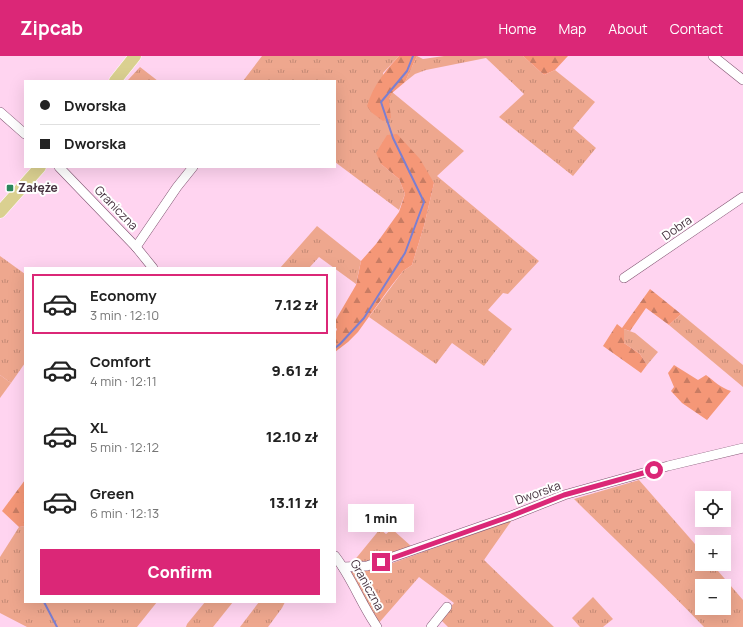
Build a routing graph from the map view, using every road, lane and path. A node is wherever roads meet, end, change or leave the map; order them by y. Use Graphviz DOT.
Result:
graph roads {
  1 [pos="135,56"];
  2 [pos="713,56"];
  3 [pos="116,80"];
  4 [pos="743,80"];
  5 [pos="0,112"];
  6 [pos="24,133"];
  7 [pos="39,168"];
  8 [pos="60,168"];
  9 [pos="192,168"];
  10 [pos="743,197"];
  11 [pos="0,212"];
  12 [pos="136,247"];
  13 [pos="152,267"];
  14 [pos="624,278"];
  15 [pos="743,448"];
  16 [pos="336,557"];
  17 [pos="343,566"];
  18 [pos="447,607"];
  19 [pos="377,627"];
  20 [pos="431,627"];
  1 -- 3 [label="main road"];
  2 -- 4 [label="street"];
  5 -- 6 [label="street"];
  7 -- 11 [label="main road"];
  8 -- 12 [label="street, Graniczna"];
  9 -- 12 [label="street"];
  10 -- 14 [label="street, Dobra"];
  12 -- 13 [label="street, Graniczna"];
  15 -- 17 [label="street, Dworska"];
  16 -- 17 [label="street, Graniczna"];
  17 -- 19 [label="street, Graniczna"];
  18 -- 20 [label="street"];
}
